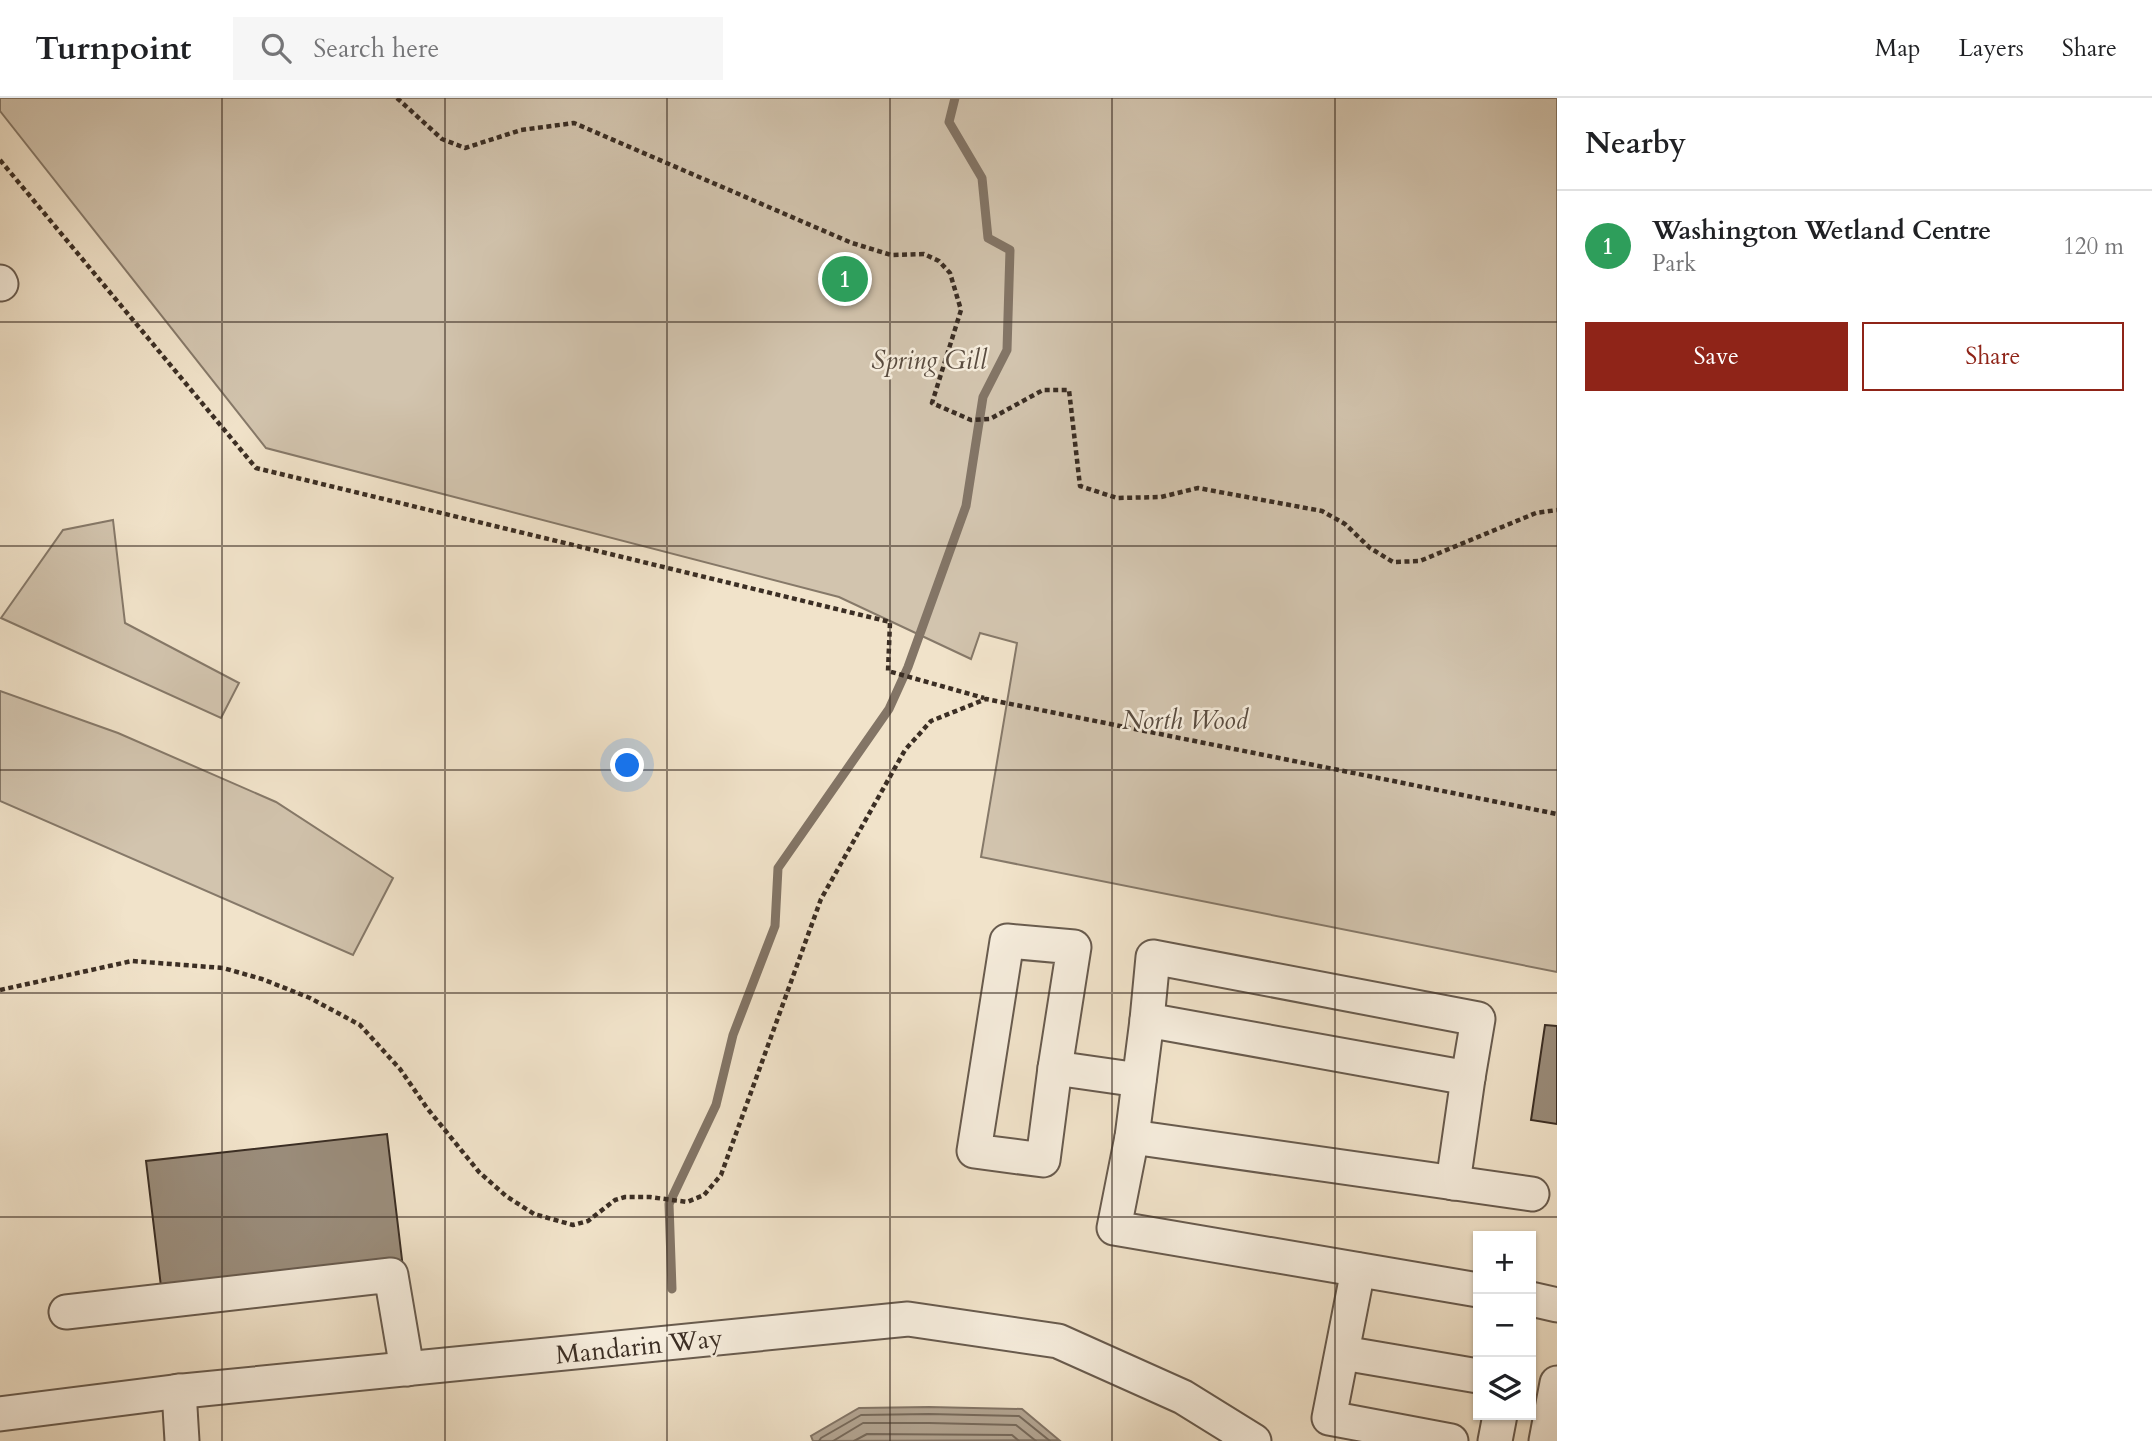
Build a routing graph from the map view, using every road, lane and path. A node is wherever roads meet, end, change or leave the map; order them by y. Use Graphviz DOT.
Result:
graph roads {
  1 [pos="397,98"];
  2 [pos="0,160"];
  3 [pos="1557,510"];
  4 [pos="986,699"];
  5 [pos="1557,814"];
  6 [pos="0,990"];
  7 [pos="1147,1020"];
  8 [pos="1055,1068"];
  9 [pos="1468,1078"];
  10 [pos="1139,1080"];
  11 [pos="1132,1136"];
  12 [pos="1453,1183"];
  13 [pos="1532,1194"];
  14 [pos="1358,1270"];
  15 [pos="1473,1289"];
  16 [pos="1536,1300"];
  17 [pos="1557,1305"];
  18 [pos="66,1312"];
  19 [pos="1343,1353"];
  20 [pos="407,1369"];
  21 [pos="1473,1375"];
  22 [pos="1557,1383"];
  23 [pos="179,1391"];
  24 [pos="0,1414"];
  25 [pos="1499,1420"];
  26 [pos="182,1441"];
  27 [pos="1254,1441"];
  28 [pos="1451,1441"];
  29 [pos="1495,1441"];
  30 [pos="1546,1441"];
  1 -- 3 [label="path"];
  2 -- 4 [label="path"];
  4 -- 5 [label="path"];
  4 -- 6 [label="path"];
  7 -- 9 [label="street"];
  7 -- 9 [label="street"];
  7 -- 10 [label="street"];
  8 -- 8 [label="street"];
  8 -- 10 [label="street"];
  9 -- 12 [label="street"];
  10 -- 11 [label="street"];
  11 -- 12 [label="street"];
  11 -- 14 [label="street"];
  12 -- 13 [label="street"];
  14 -- 15 [label="street"];
  14 -- 19 [label="street"];
  16 -- 17 [label="street"];
  18 -- 20 [label="street"];
  19 -- 21 [label="street"];
  19 -- 28 [label="street"];
  20 -- 23 [label="street, Mandarin Way"];
  20 -- 27 [label="street, Mandarin Way"];
  22 -- 30 [label="street"];
  23 -- 24 [label="street, Mandarin Way"];
  23 -- 26 [label="street"];
  25 -- 29 [label="street"];
}
